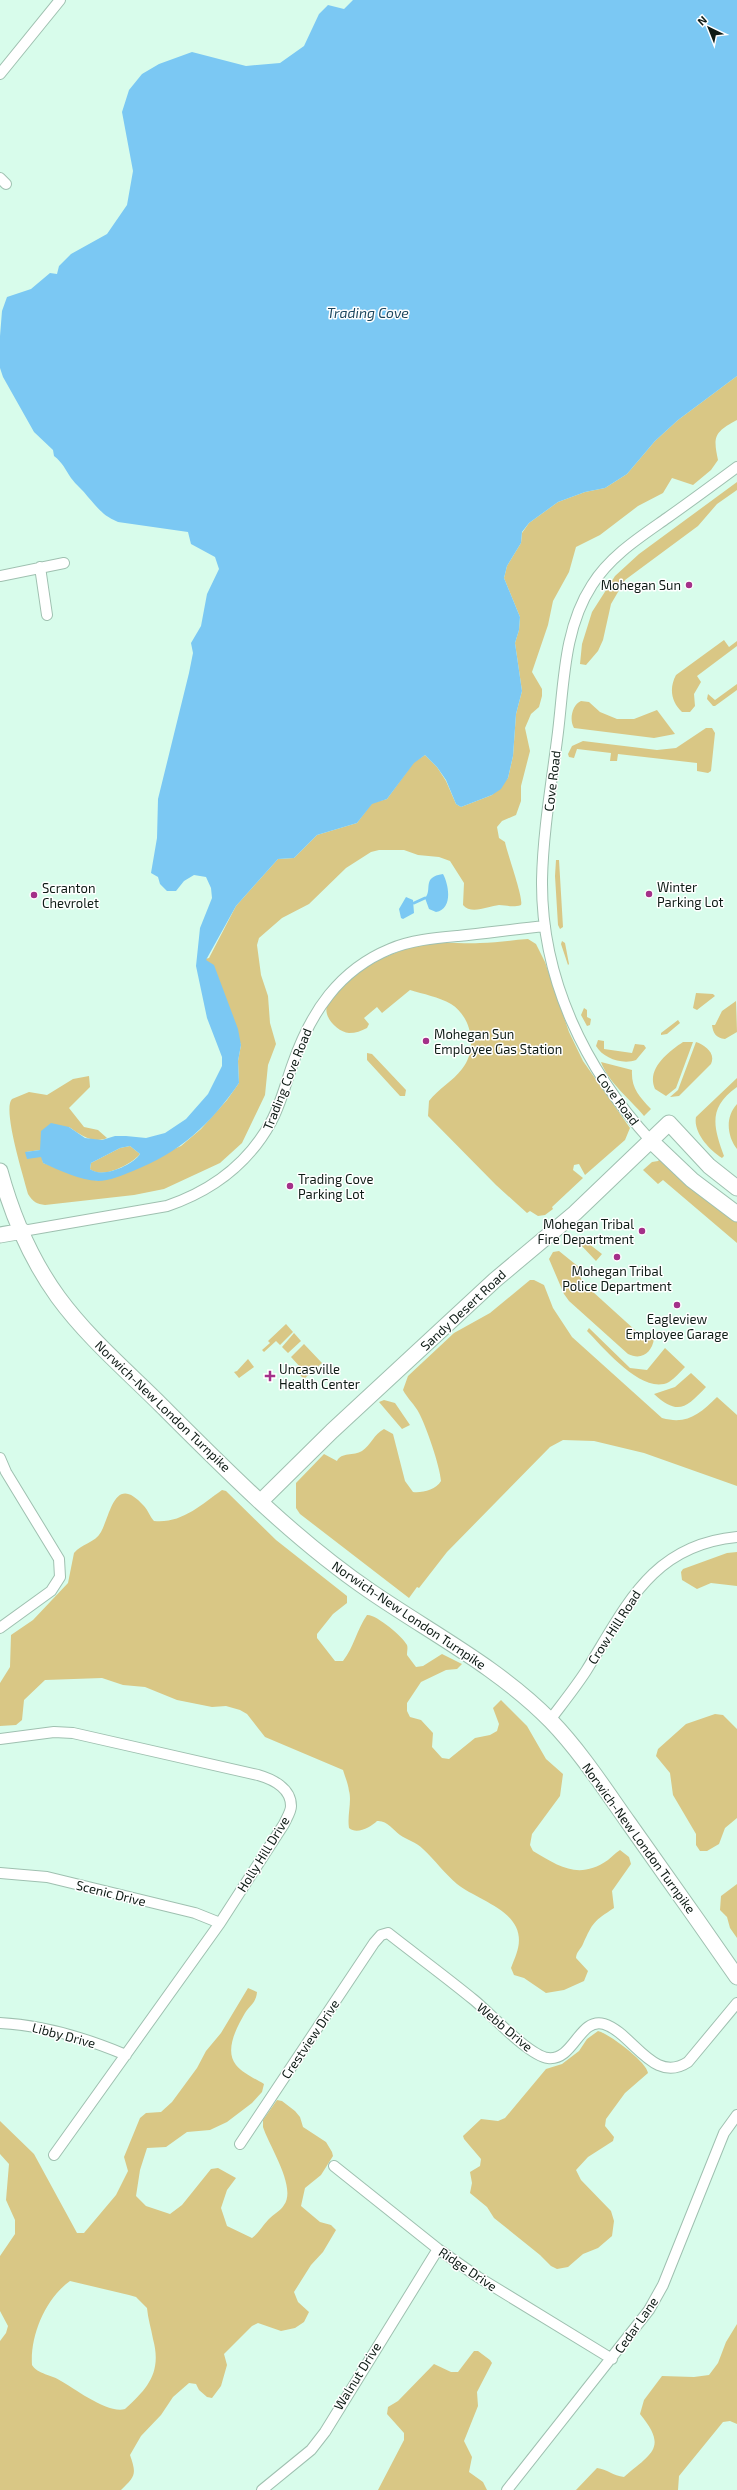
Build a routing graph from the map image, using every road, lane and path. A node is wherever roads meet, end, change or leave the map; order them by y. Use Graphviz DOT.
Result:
graph roads {
  1 [pos="60,0"];
  2 [pos="0,74"];
  3 [pos="737,467"];
  4 [pos="64,563"];
  5 [pos="40,567"];
  6 [pos="0,576"];
  7 [pos="47,615"];
  8 [pos="545,926"];
  9 [pos="652,1141"];
  10 [pos="0,1171"];
  11 [pos="737,1188"];
  12 [pos="737,1214"];
  13 [pos="23,1231"];
  14 [pos="0,1235"];
  15 [pos="0,1458"];
  16 [pos="261,1501"];
  17 [pos="737,1537"];
  18 [pos="0,1628"];
  19 [pos="550,1720"];
  20 [pos="0,1739"];
  21 [pos="0,1873"];
  22 [pos="220,1923"];
  23 [pos="381,1935"];
  24 [pos="737,1977"];
  25 [pos="737,2003"];
  26 [pos="0,2023"];
  27 [pos="126,2055"];
  28 [pos="737,2115"];
  29 [pos="240,2144"];
  30 [pos="54,2155"];
  31 [pos="334,2166"];
  32 [pos="438,2249"];
  33 [pos="612,2359"];
  34 [pos="262,2490"];
  35 [pos="507,2490"];
  1 -- 2 [label="street"];
  3 -- 8 [label="street, Cove Road"];
  4 -- 5 [label="street"];
  5 -- 6 [label="street"];
  5 -- 7 [label="street"];
  8 -- 9 [label="street, Cove Road"];
  8 -- 13 [label="street, Trading Cove Road"];
  9 -- 11 [label="main road, Sandy Desert Road"];
  9 -- 12 [label="main road"];
  9 -- 16 [label="main road, Sandy Desert Road"];
  10 -- 13 [label="main road, Norwich-New London Turnpike"];
  13 -- 14 [label="main road"];
  13 -- 16 [label="main road, Norwich-New London Turnpike"];
  15 -- 18 [label="street"];
  16 -- 19 [label="main road, Norwich-New London Turnpike"];
  17 -- 19 [label="street, Crow Hill Road"];
  19 -- 24 [label="main road, Norwich-New London Turnpike"];
  20 -- 22 [label="street, Holly Hill Drive"];
  21 -- 22 [label="street, Scenic Drive"];
  22 -- 27 [label="street, Holly Hill Drive"];
  23 -- 25 [label="street, Webb Drive"];
  23 -- 29 [label="street, Crestview Drive"];
  26 -- 27 [label="street, Libby Drive"];
  27 -- 30 [label="street, Holly Hill Drive"];
  28 -- 33 [label="street, Cedar Lane"];
  31 -- 32 [label="street, Ridge Drive"];
  32 -- 33 [label="street, Ridge Drive"];
  32 -- 34 [label="street, Walnut Drive"];
  33 -- 35 [label="street, Cedar Lane"];
}
